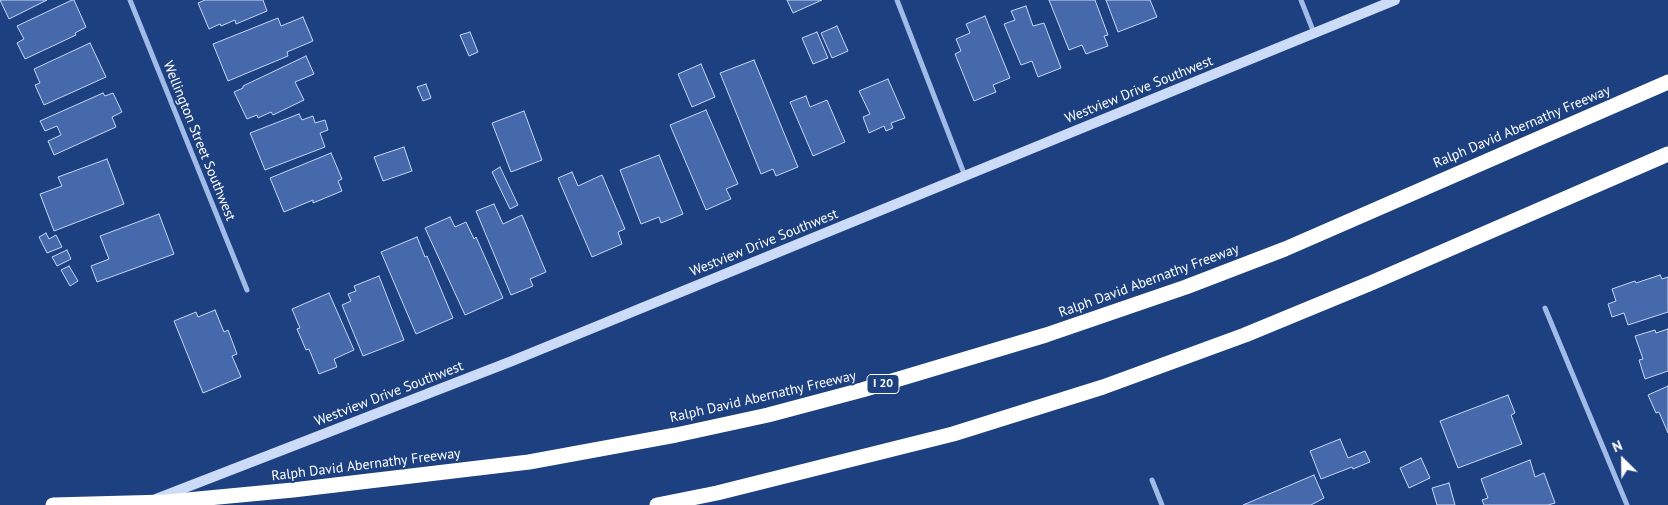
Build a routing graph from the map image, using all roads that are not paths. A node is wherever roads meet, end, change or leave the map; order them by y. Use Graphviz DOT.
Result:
graph roads {
  1 [pos="130,0"];
  2 [pos="897,0"];
  3 [pos="1301,0"];
  4 [pos="1395,0"];
  5 [pos="1314,33"];
  6 [pos="1668,82"];
  7 [pos="1668,154"];
  8 [pos="965,176"];
  9 [pos="247,290"];
  10 [pos="1545,308"];
  11 [pos="1152,480"];
  12 [pos="53,505"];
  13 [pos="141,505"];
  14 [pos="657,505"];
  15 [pos="1162,505"];
  16 [pos="1627,505"];
  1 -- 9 [label="street, Wellington Street Southwest"];
  2 -- 8 [label="street"];
  3 -- 5 [label="street"];
  4 -- 5 [label="street, Westview Drive Southwest"];
  5 -- 8 [label="street, Westview Drive Southwest"];
  6 -- 12 [label="highway, Ralph David Abernathy Freeway / I 20"];
  7 -- 14 [label="highway"];
  8 -- 13 [label="street, Westview Drive Southwest"];
  10 -- 16 [label="street"];
  11 -- 15 [label="street"];
}
